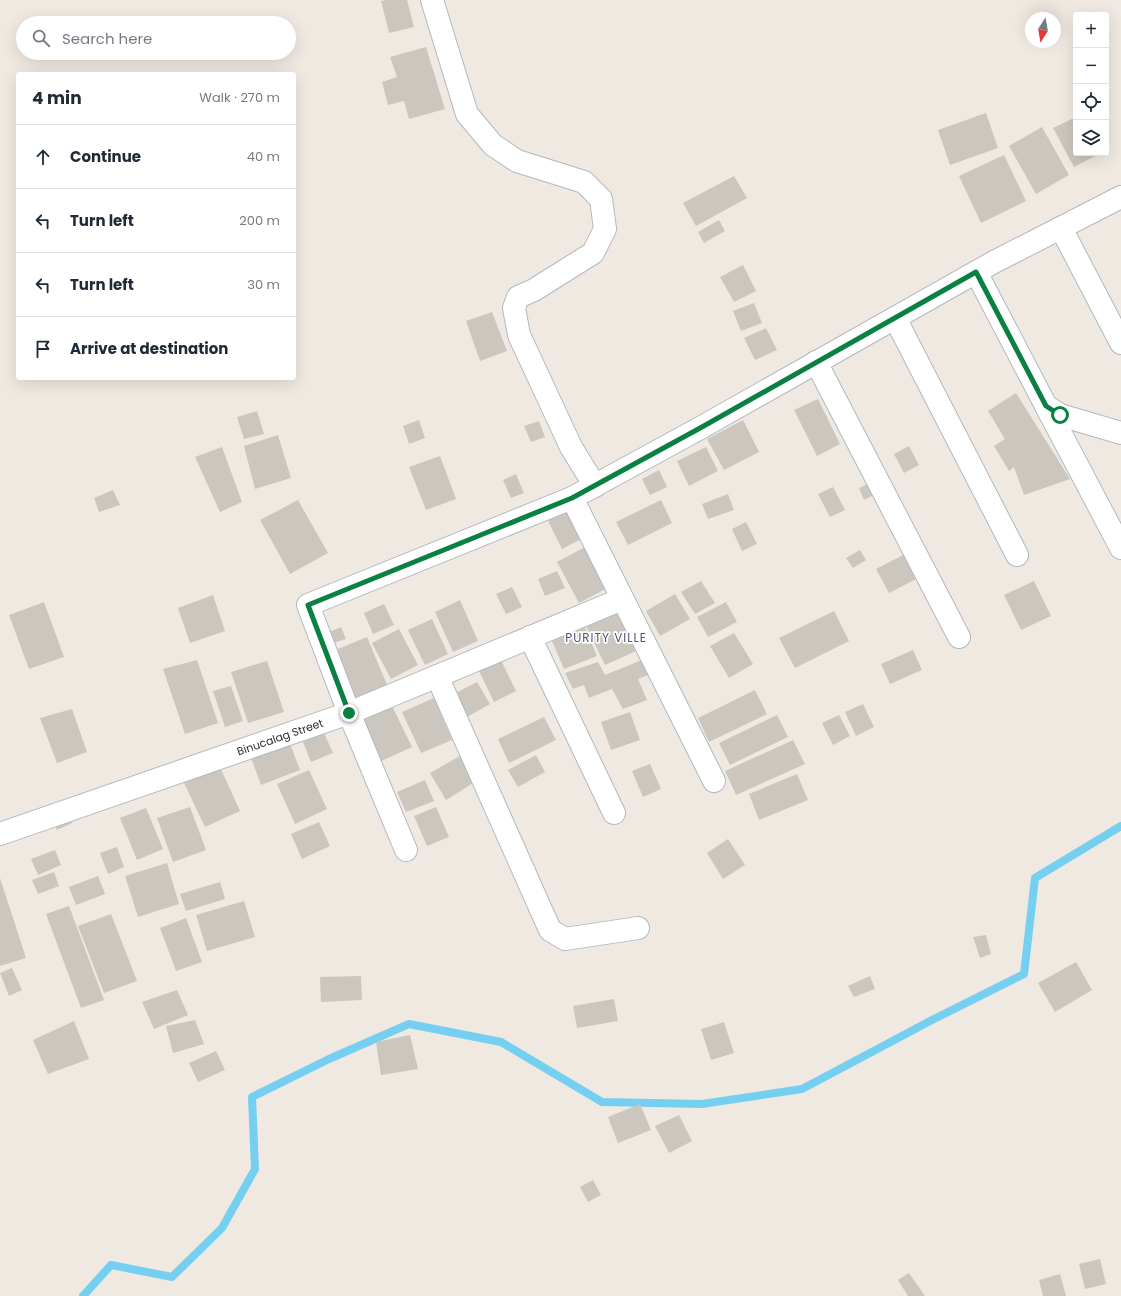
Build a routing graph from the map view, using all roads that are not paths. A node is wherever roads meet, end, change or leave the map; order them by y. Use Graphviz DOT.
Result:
graph roads {
  1 [pos="432,0"];
  2 [pos="1121,197"];
  3 [pos="1060,228"];
  4 [pos="976,272"];
  5 [pos="895,318"];
  6 [pos="1121,343"];
  7 [pos="816,362"];
  8 [pos="1046,406"];
  9 [pos="1121,433"];
  10 [pos="595,486"];
  11 [pos="572,498"];
  12 [pos="1121,548"];
  13 [pos="1017,555"];
  14 [pos="622,599"];
  15 [pos="530,637"];
  16 [pos="959,637"];
  17 [pos="437,676"];
  18 [pos="349,713"];
  19 [pos="714,781"];
  20 [pos="614,813"];
  21 [pos="0,834"];
  22 [pos="406,850"];
  23 [pos="638,928"];
  1 -- 10 [label="street"];
  2 -- 3 [label="street"];
  3 -- 4 [label="street"];
  3 -- 6 [label="street"];
  4 -- 5 [label="street"];
  4 -- 8 [label="street"];
  5 -- 7 [label="street"];
  5 -- 13 [label="street"];
  7 -- 10 [label="street"];
  7 -- 16 [label="street"];
  8 -- 9 [label="street"];
  8 -- 12 [label="street"];
  10 -- 11 [label="street"];
  11 -- 14 [label="street"];
  11 -- 18 [label="street"];
  14 -- 15 [label="street, Binucalag Street"];
  14 -- 19 [label="street"];
  15 -- 17 [label="street, Binucalag Street"];
  15 -- 20 [label="street"];
  17 -- 18 [label="street, Binucalag Street"];
  17 -- 23 [label="street"];
  18 -- 21 [label="street, Binucalag Street"];
  18 -- 22 [label="street"];
}
